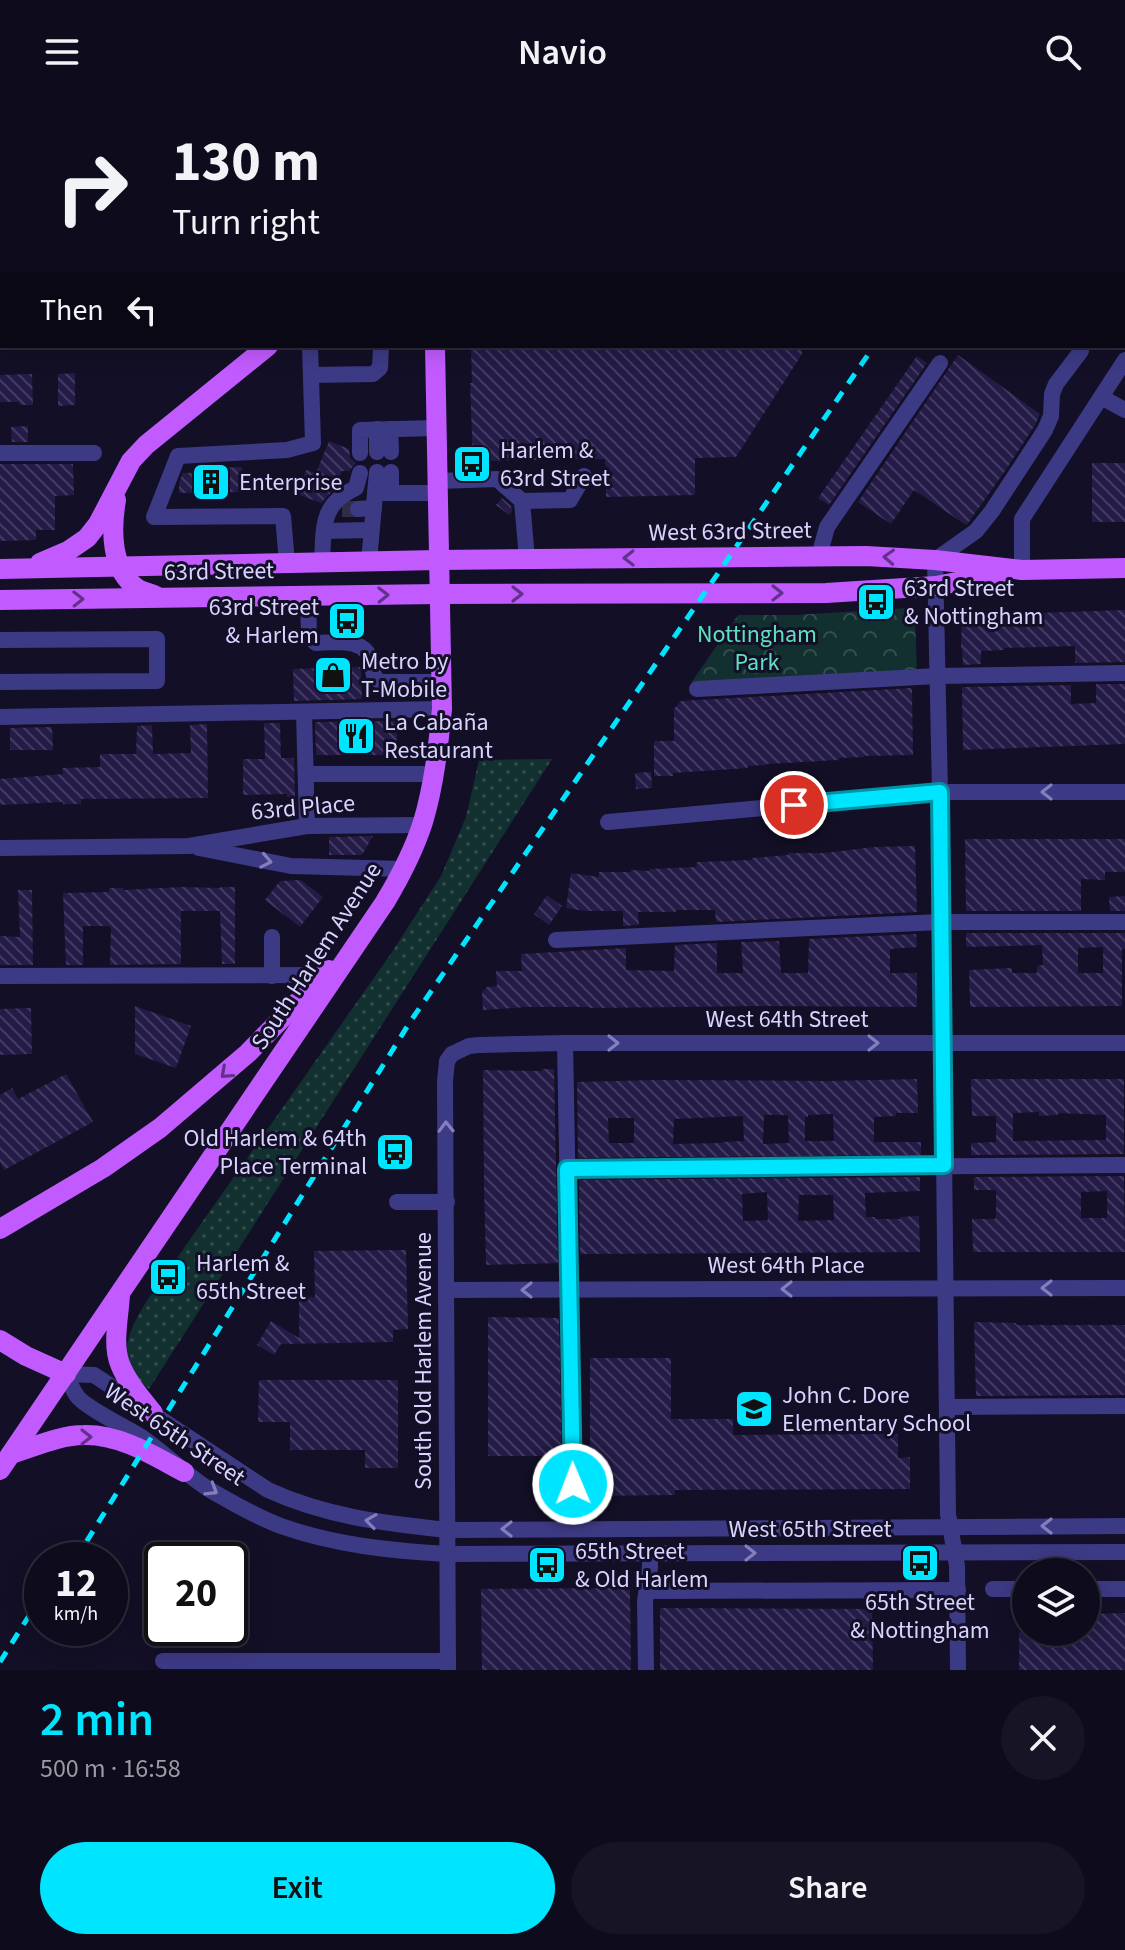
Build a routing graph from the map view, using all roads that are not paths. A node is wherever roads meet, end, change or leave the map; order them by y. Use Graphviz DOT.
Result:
graph roads {
  1 [pos="266,348"];
  2 [pos="310,348"];
  3 [pos="381,348"];
  4 [pos="435,348"];
  5 [pos="1081,351"];
  6 [pos="1125,360"];
  7 [pos="940,363"];
  8 [pos="311,375"];
  9 [pos="1101,397"];
  10 [pos="1125,410"];
  11 [pos="436,428"];
  12 [pos="384,429"];
  13 [pos="0,453"];
  14 [pos="94,453"];
  15 [pos="584,476"];
  16 [pos="120,480"];
  17 [pos="438,487"];
  18 [pos="522,501"];
  19 [pos="362,504"];
  20 [pos="371,530"];
  21 [pos="324,531"];
  22 [pos="819,556"];
  23 [pos="527,559"];
  24 [pos="438,560"];
  25 [pos="935,560"];
  26 [pos="369,561"];
  27 [pos="322,562"];
  28 [pos="287,563"];
  29 [pos="121,566"];
  30 [pos="28,568"];
  31 [pos="1125,568"];
  32 [pos="0,569"];
  33 [pos="1022,570"];
  34 [pos="936,586"];
  35 [pos="439,594"];
  36 [pos="308,596"];
  37 [pos="162,598"];
  38 [pos="0,600"];
  39 [pos="0,640"];
  40 [pos="1125,673"];
  41 [pos="937,676"];
  42 [pos="0,682"];
  43 [pos="441,682"];
  44 [pos="697,689"];
  45 [pos="442,709"];
  46 [pos="304,712"];
  47 [pos="0,717"];
  48 [pos="306,774"];
  49 [pos="435,774"];
  50 [pos="940,792"];
  51 [pos="1125,792"];
  52 [pos="608,822"];
  53 [pos="422,825"];
  54 [pos="307,826"];
  55 [pos="189,846"];
  56 [pos="0,848"];
  57 [pos="404,869"];
  58 [pos="940,922"];
  59 [pos="1125,922"];
  60 [pos="272,937"];
  61 [pos="361,939"];
  62 [pos="556,940"];
  63 [pos="323,975"];
  64 [pos="0,976"];
  65 [pos="272,976"];
  66 [pos="565,1043"];
  67 [pos="942,1043"];
  68 [pos="1125,1043"];
  69 [pos="452,1054"];
  70 [pos="944,1165"];
  71 [pos="1125,1165"];
  72 [pos="567,1169"];
  73 [pos="397,1202"];
  74 [pos="447,1202"];
  75 [pos="0,1229"];
  76 [pos="1125,1288"];
  77 [pos="945,1289"];
  78 [pos="447,1290"];
  79 [pos="569,1290"];
  80 [pos="120,1294"];
  81 [pos="0,1340"];
  82 [pos="66,1374"];
  83 [pos="1125,1406"];
  84 [pos="947,1407"];
  85 [pos="153,1413"];
  86 [pos="5,1462"];
  87 [pos="184,1472"];
  88 [pos="1125,1526"];
  89 [pos="951,1527"];
  90 [pos="574,1529"];
  91 [pos="448,1530"];
  92 [pos="955,1552"];
  93 [pos="1125,1552"];
  94 [pos="650,1553"];
  95 [pos="448,1554"];
  96 [pos="993,1589"];
  97 [pos="1012,1589"];
  98 [pos="1100,1589"];
  99 [pos="1125,1589"];
  100 [pos="958,1590"];
  101 [pos="647,1591"];
  102 [pos="163,1661"];
  103 [pos="448,1665"];
  104 [pos="646,1670"];
  105 [pos="958,1670"];
  1 -- 16 [label="main road"];
  2 -- 8 [label="street"];
  3 -- 8 [label="street"];
  4 -- 11 [label="main road, South Harlem Avenue"];
  5 -- 25 [label="street"];
  6 -- 9 [label="street"];
  7 -- 22 [label="street"];
  8 -- 28 [label="street"];
  9 -- 10 [label="street"];
  9 -- 33 [label="street"];
  11 -- 12 [label="street"];
  11 -- 17 [label="main road, South Harlem Avenue"];
  12 -- 12 [label="street"];
  13 -- 14 [label="street"];
  15 -- 18 [label="street"];
  16 -- 29 [label="main road"];
  16 -- 30 [label="main road"];
  17 -- 18 [label="street"];
  17 -- 19 [label="street"];
  17 -- 24 [label="main road, South Harlem Avenue"];
  18 -- 23 [label="street"];
  19 -- 19 [label="street"];
  19 -- 20 [label="street"];
  19 -- 21 [label="street"];
  20 -- 21 [label="street"];
  20 -- 26 [label="street"];
  21 -- 27 [label="street"];
  22 -- 23 [label="main road, West 63rd Street, one-way"];
  25 -- 22 [label="main road, West 63rd Street, one-way"];
  23 -- 24 [label="main road, West 63rd Street"];
  24 -- 26 [label="main road, 63rd Street"];
  24 -- 35 [label="main road, South Harlem Avenue"];
  25 -- 33 [label="main road, West 63rd Street"];
  25 -- 34 [label="street"];
  26 -- 27 [label="main road, 63rd Street"];
  27 -- 28 [label="main road, 63rd Street"];
  28 -- 29 [label="main road, 63rd Street"];
  29 -- 30 [label="main road, 63rd Street"];
  29 -- 37 [label="main road"];
  30 -- 32 [label="main road, 63rd Street"];
  31 -- 33 [label="main road, West 63rd Street"];
  33 -- 34 [label="main road, West 63rd Street"];
  35 -- 34 [label="main road, West 63rd Street, one-way"];
  34 -- 41 [label="street"];
  36 -- 35 [label="main road, 63rd Street, one-way"];
  35 -- 43 [label="main road, South Harlem Avenue"];
  36 -- 37 [label="main road, 63rd Street"];
  36 -- 43 [label="street"];
  38 -- 37 [label="main road, 63rd Street, one-way"];
  39 -- 42 [label="street"];
  40 -- 41 [label="street"];
  41 -- 44 [label="street"];
  41 -- 50 [label="street"];
  43 -- 45 [label="main road, South Harlem Avenue"];
  45 -- 46 [label="street"];
  45 -- 49 [label="main road, South Harlem Avenue"];
  46 -- 47 [label="street"];
  46 -- 48 [label="street"];
  48 -- 49 [label="street"];
  48 -- 54 [label="street"];
  49 -- 53 [label="main road, South Harlem Avenue"];
  51 -- 50 [label="street, one-way"];
  50 -- 52 [label="street"];
  50 -- 58 [label="street"];
  53 -- 54 [label="street, 63rd Place"];
  53 -- 57 [label="main road, South Harlem Avenue"];
  54 -- 55 [label="street, 63rd Place"];
  55 -- 56 [label="street, 63rd Place"];
  55 -- 57 [label="street, 63rd Place, one-way"];
  57 -- 61 [label="main road, South Harlem Avenue"];
  58 -- 59 [label="street"];
  58 -- 62 [label="street"];
  58 -- 67 [label="street"];
  60 -- 65 [label="street"];
  61 -- 63 [label="main road"];
  61 -- 80 [label="main road, South Harlem Avenue"];
  63 -- 65 [label="street"];
  63 -- 75 [label="main road, one-way"];
  64 -- 65 [label="street"];
  66 -- 67 [label="street, West 64th Street, one-way"];
  66 -- 69 [label="street, West 64th Street"];
  66 -- 72 [label="street"];
  67 -- 68 [label="street, West 64th Street"];
  67 -- 70 [label="street"];
  74 -- 69 [label="street, South Old Harlem Avenue, one-way"];
  70 -- 71 [label="street"];
  70 -- 72 [label="street"];
  70 -- 77 [label="street"];
  72 -- 79 [label="street"];
  73 -- 74 [label="street"];
  74 -- 78 [label="street, South Old Harlem Avenue"];
  76 -- 77 [label="street, West 64th Place, one-way"];
  77 -- 79 [label="street, West 64th Place, one-way"];
  77 -- 84 [label="street"];
  79 -- 78 [label="street, West 64th Place, one-way"];
  78 -- 91 [label="street, South Old Harlem Avenue"];
  79 -- 90 [label="street"];
  80 -- 82 [label="main road, South Harlem Avenue"];
  80 -- 85 [label="main road"];
  81 -- 82 [label="main road"];
  82 -- 85 [label="street, West 65th Street"];
  82 -- 86 [label="main road, South Harlem Avenue"];
  82 -- 87 [label="street, West 65th Street"];
  83 -- 84 [label="street"];
  84 -- 89 [label="street"];
  91 -- 85 [label="street, West 65th Street, one-way"];
  86 -- 87 [label="main road, one-way"];
  87 -- 95 [label="street, West 65th Street, one-way"];
  88 -- 89 [label="street, West 65th Street, one-way"];
  89 -- 90 [label="street, West 65th Street"];
  89 -- 92 [label="street"];
  90 -- 91 [label="street, West 65th Street, one-way"];
  91 -- 95 [label="street, South Old Harlem Avenue"];
  92 -- 93 [label="street, West 65th Street"];
  94 -- 92 [label="street, West 65th Street, one-way"];
  92 -- 100 [label="street"];
  94 -- 95 [label="street, West 65th Street"];
  94 -- 101 [label="street"];
  95 -- 103 [label="street, South Old Harlem Avenue"];
  96 -- 97 [label="street"];
  98 -- 99 [label="street"];
  100 -- 101 [label="street"];
  100 -- 105 [label="street"];
  101 -- 104 [label="street"];
  102 -- 103 [label="street"];
}
